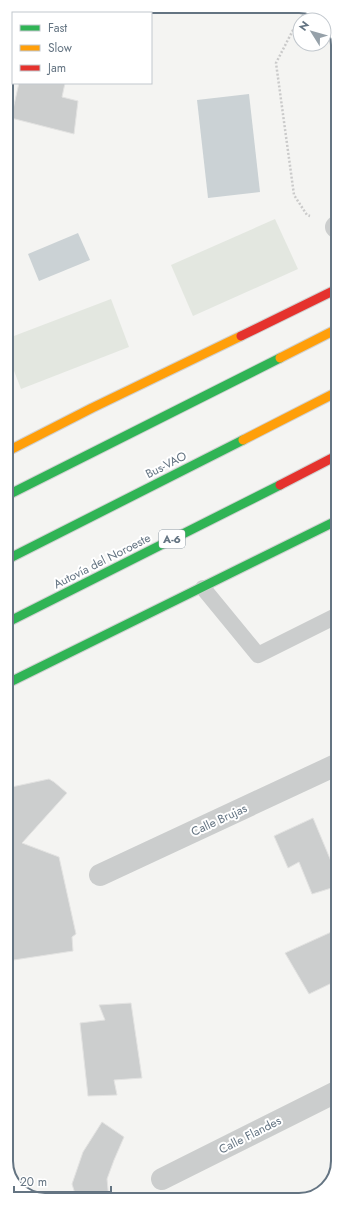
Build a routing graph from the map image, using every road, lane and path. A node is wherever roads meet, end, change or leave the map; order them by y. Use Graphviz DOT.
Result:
graph roads {
  1 [pos="292,32"];
  2 [pos="331,225"];
  3 [pos="331,292"];
  4 [pos="331,331"];
  5 [pos="331,396"];
  6 [pos="13,448"];
  7 [pos="331,459"];
  8 [pos="13,492"];
  9 [pos="331,524"];
  10 [pos="13,556"];
  11 [pos="203,588"];
  12 [pos="331,618"];
  13 [pos="13,619"];
  14 [pos="13,681"];
  15 [pos="331,767"];
  16 [pos="100,876"];
  17 [pos="331,1094"];
  18 [pos="162,1179"];
  1 -- 2 [label="path"];
  3 -- 6 [label="highway"];
  4 -- 8 [label="highway"];
  5 -- 10 [label="highway, Bus-VAO"];
  7 -- 13 [label="highway, Autovía del Noroeste / A-6"];
  9 -- 11 [label="highway"];
  11 -- 12 [label="lane"];
  11 -- 14 [label="highway"];
  15 -- 16 [label="street, Calle Brujas"];
  17 -- 18 [label="street, Calle Flandes"];
}
